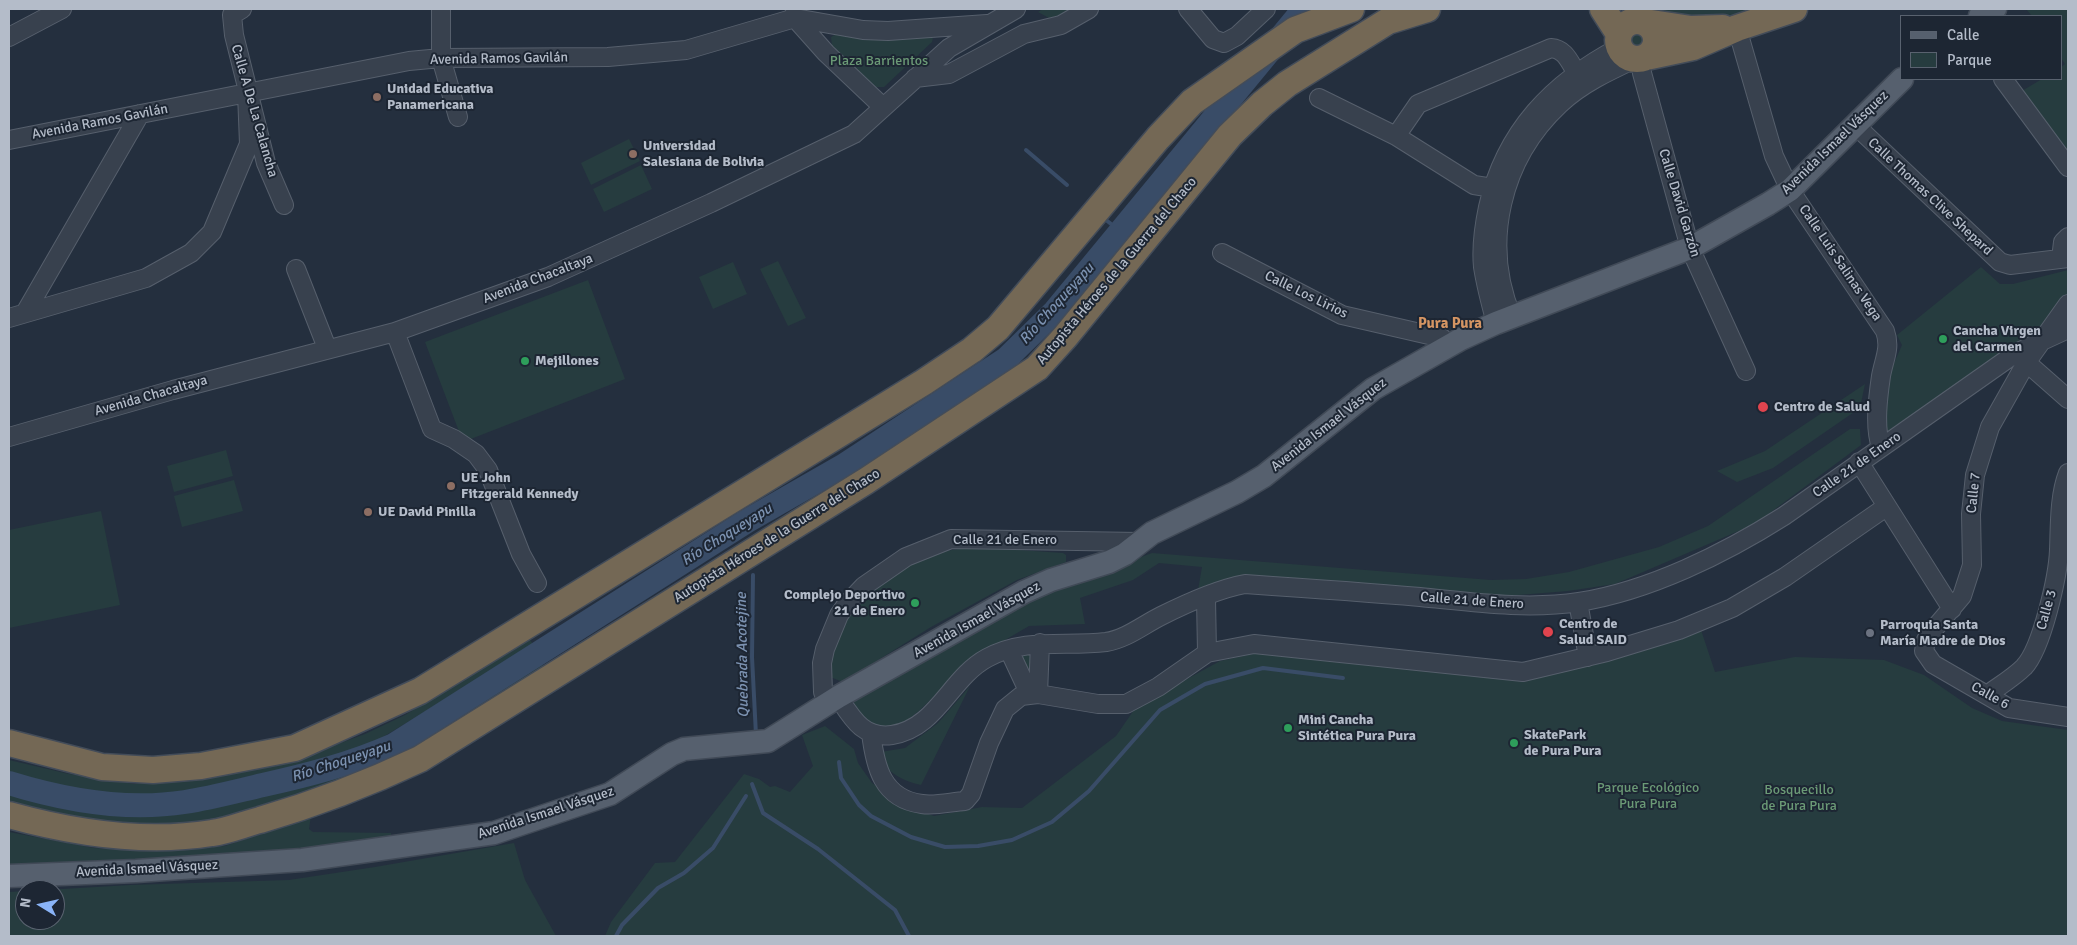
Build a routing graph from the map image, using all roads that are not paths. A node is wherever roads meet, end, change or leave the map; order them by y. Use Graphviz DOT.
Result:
graph roads {
  1 [pos="62,9"];
  2 [pos="441,9"];
  3 [pos="1016,9"];
  4 [pos="1089,9"];
  5 [pos="1188,9"];
  6 [pos="1266,9"];
  7 [pos="1351,9"];
  8 [pos="1427,9"];
  9 [pos="1794,9"];
  10 [pos="1995,9"];
  11 [pos="237,12"];
  12 [pos="792,13"];
  13 [pos="1982,15"];
  14 [pos="991,24"];
  15 [pos="1737,28"];
  16 [pos="1628,33"];
  17 [pos="9,38"];
  18 [pos="441,58"];
  19 [pos="1576,72"];
  20 [pos="915,78"];
  21 [pos="1901,80"];
  22 [pos="2004,80"];
  23 [pos="247,93"];
  24 [pos="1319,98"];
  25 [pos="883,107"];
  26 [pos="140,114"];
  27 [pos="458,117"];
  28 [pos="1854,125"];
  29 [pos="1396,136"];
  30 [pos="9,140"];
  31 [pos="2068,167"];
  32 [pos="1492,188"];
  33 [pos="1790,190"];
  34 [pos="284,205"];
  35 [pos="2068,237"];
  36 [pos="1690,248"];
  37 [pos="1222,253"];
  38 [pos="2065,259"];
  39 [pos="296,269"];
  40 [pos="2068,304"];
  41 [pos="17,316"];
  42 [pos="1504,320"];
  43 [pos="2068,328"];
  44 [pos="395,332"];
  45 [pos="2044,339"];
  46 [pos="1447,347"];
  47 [pos="327,348"];
  48 [pos="2021,358"];
  49 [pos="1746,371"];
  50 [pos="2068,399"];
  51 [pos="9,437"];
  52 [pos="1881,447"];
  53 [pos="1859,462"];
  54 [pos="2068,473"];
  55 [pos="2066,493"];
  56 [pos="1886,507"];
  57 [pos="1140,542"];
  58 [pos="2058,566"];
  59 [pos="537,582"];
  60 [pos="2068,585"];
  61 [pos="1206,598"];
  62 [pos="1578,602"];
  63 [pos="1952,609"];
  64 [pos="1040,643"];
  65 [pos="1009,650"];
  66 [pos="1924,651"];
  67 [pos="1207,653"];
  68 [pos="1588,656"];
  69 [pos="1034,694"];
  70 [pos="1987,695"];
  71 [pos="833,700"];
  72 [pos="2068,717"];
  73 [pos="872,733"];
  74 [pos="9,743"];
  75 [pos="9,815"];
  76 [pos="9,876"];
  1 -- 17 [label="street"];
  2 -- 18 [label="street"];
  3 -- 14 [label="street, Avenida Chacaltaya"];
  4 -- 20 [label="street"];
  5 -- 6 [label="street"];
  7 -- 74 [label="highway"];
  8 -- 75 [label="highway, Autopista Héroes de la Guerra del Chaco"];
  9 -- 15 [label="highway"];
  10 -- 13 [label="main road"];
  11 -- 23 [label="street, Calle A De La Calancha"];
  12 -- 14 [label="street, Avenida Ramos Gavilán"];
  12 -- 18 [label="street, Avenida Ramos Gavilán"];
  12 -- 25 [label="street"];
  14 -- 20 [label="street, Avenida Chacaltaya"];
  15 -- 16 [label="highway"];
  15 -- 16 [label="highway"];
  15 -- 33 [label="street, Calle Luis Salinas Vega"];
  16 -- 19 [label="street"];
  16 -- 36 [label="street, Calle David Garzón"];
  16 -- 42 [label="street"];
  18 -- 23 [label="street, Avenida Ramos Gavilán"];
  18 -- 27 [label="street"];
  19 -- 29 [label="street"];
  19 -- 32 [label="street"];
  20 -- 25 [label="street, Avenida Chacaltaya"];
  21 -- 28 [label="main road, Avenida Ismael Vásquez"];
  22 -- 31 [label="street"];
  23 -- 26 [label="street, Avenida Ramos Gavilán"];
  23 -- 34 [label="street, Calle A De La Calancha"];
  23 -- 41 [label="street"];
  24 -- 29 [label="street"];
  25 -- 44 [label="street, Avenida Chacaltaya"];
  26 -- 30 [label="street, Avenida Ramos Gavilán"];
  26 -- 41 [label="street"];
  28 -- 33 [label="main road, Avenida Ismael Vásquez"];
  28 -- 38 [label="street, Calle Thomas Clive Shepard"];
  29 -- 32 [label="street"];
  32 -- 42 [label="street"];
  33 -- 36 [label="main road, Avenida Ismael Vásquez"];
  33 -- 52 [label="street, Calle Luis Salinas Vega"];
  35 -- 38 [label="street"];
  36 -- 42 [label="main road, Avenida Ismael Vásquez"];
  36 -- 49 [label="street, Calle David Garzón"];
  37 -- 46 [label="street, Calle Los Lirios"];
  39 -- 47 [label="street"];
  40 -- 45 [label="street, Calle 7"];
  42 -- 46 [label="main road, Avenida Ismael Vásquez"];
  43 -- 45 [label="street"];
  44 -- 47 [label="street, Avenida Chacaltaya"];
  44 -- 59 [label="street"];
  45 -- 48 [label="street, Calle 7"];
  46 -- 57 [label="main road, Avenida Ismael Vásquez"];
  47 -- 51 [label="street, Avenida Chacaltaya"];
  48 -- 50 [label="street"];
  48 -- 52 [label="street, Calle 21 de Enero"];
  48 -- 63 [label="street, Calle 7"];
  52 -- 53 [label="street, Calle 21 de Enero"];
  53 -- 56 [label="street"];
  53 -- 62 [label="street, Calle 21 de Enero"];
  54 -- 55 [label="street, Calle 3"];
  55 -- 58 [label="street, Calle 3"];
  56 -- 63 [label="street"];
  56 -- 68 [label="street"];
  57 -- 71 [label="main road, Avenida Ismael Vásquez"];
  57 -- 71 [label="street, Calle 21 de Enero"];
  58 -- 60 [label="street"];
  58 -- 70 [label="street, Calle 3"];
  61 -- 62 [label="street, Calle 21 de Enero"];
  61 -- 64 [label="street, Calle 21 de Enero"];
  61 -- 67 [label="street"];
  62 -- 68 [label="street"];
  63 -- 66 [label="street, Calle 7"];
  64 -- 65 [label="street, Calle 21 de Enero"];
  64 -- 69 [label="street"];
  65 -- 69 [label="street"];
  65 -- 73 [label="street, Calle 21 de Enero"];
  66 -- 70 [label="street, Calle 6"];
  67 -- 68 [label="street"];
  67 -- 69 [label="street"];
  69 -- 73 [label="street"];
  70 -- 72 [label="street, Calle 6"];
  71 -- 73 [label="street, Calle 21 de Enero"];
  71 -- 76 [label="main road, Avenida Ismael Vásquez"];
}
